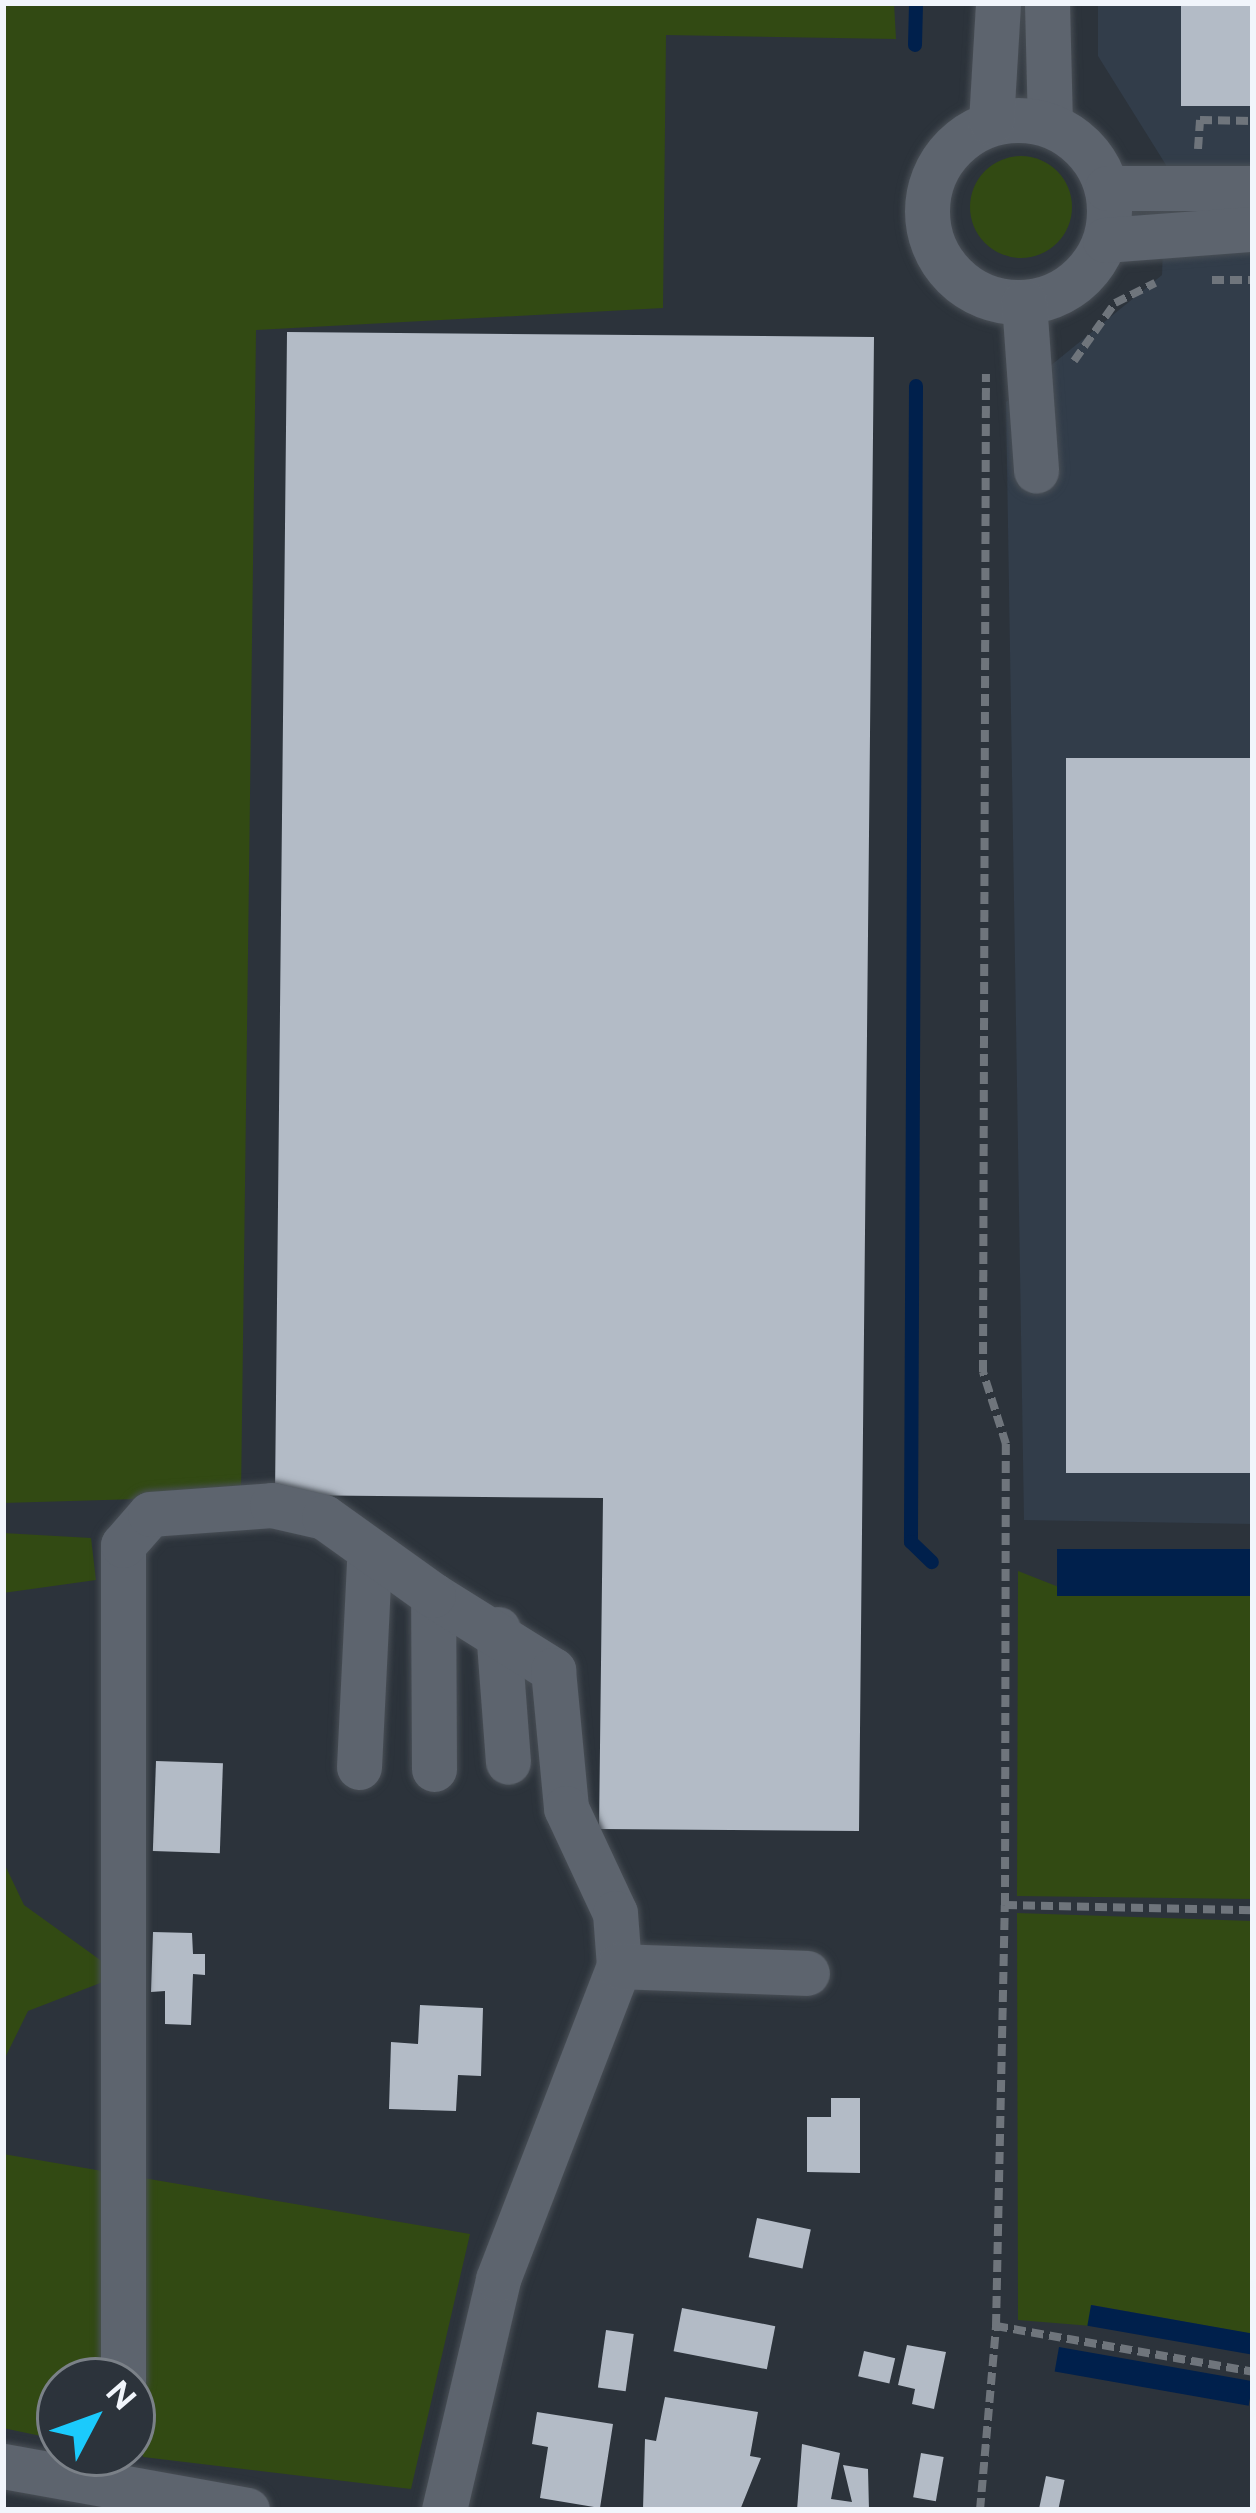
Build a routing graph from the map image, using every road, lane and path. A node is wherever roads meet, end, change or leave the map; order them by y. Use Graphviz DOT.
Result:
graph roads {
  1 [pos="998,3"];
  2 [pos="1047,3"];
  3 [pos="992,122"];
  4 [pos="1050,124"];
  5 [pos="1107,188"];
  6 [pos="1253,188"];
  7 [pos="1253,230"];
  8 [pos="1105,240"];
  9 [pos="1194,280"];
  10 [pos="1253,280"];
  11 [pos="1174,281"];
  12 [pos="1024,302"];
  13 [pos="1031,368"];
  14 [pos="1036,471"];
  15 [pos="369,1560"];
  16 [pos="433,1595"];
  17 [pos="498,1629"];
  18 [pos="508,1762"];
  19 [pos="359,1767"];
  20 [pos="434,1769"];
  21 [pos="1004,1905"];
  22 [pos="1253,1910"];
  23 [pos="619,1966"];
  24 [pos="807,1972"];
  25 [pos="996,2326"];
  26 [pos="123,2357"];
  27 [pos="1253,2372"];
  28 [pos="3,2466"];
  29 [pos="36,2467"];
  30 [pos="145,2477"];
  31 [pos="247,2510"];
  32 [pos="444,2510"];
  33 [pos="980,2510"];
  1 -- 3 [label="street"];
  2 -- 4 [label="street"];
  3 -- 4 [label="street"];
  3 -- 12 [label="street"];
  4 -- 5 [label="street"];
  5 -- 6 [label="street"];
  5 -- 8 [label="street"];
  7 -- 8 [label="street"];
  8 -- 12 [label="street"];
  9 -- 10 [label="path"];
  11 -- 13 [label="path"];
  12 -- 13 [label="street"];
  13 -- 14 [label="street"];
  13 -- 21 [label="path"];
  15 -- 16 [label="street"];
  15 -- 19 [label="street"];
  15 -- 26 [label="street"];
  16 -- 17 [label="street"];
  16 -- 20 [label="street"];
  17 -- 18 [label="street"];
  17 -- 23 [label="street"];
  21 -- 22 [label="path"];
  21 -- 25 [label="path"];
  23 -- 24 [label="street"];
  23 -- 32 [label="street"];
  25 -- 27 [label="path"];
  25 -- 33 [label="path"];
  28 -- 29 [label="street"];
  30 -- 31 [label="street"];
}
